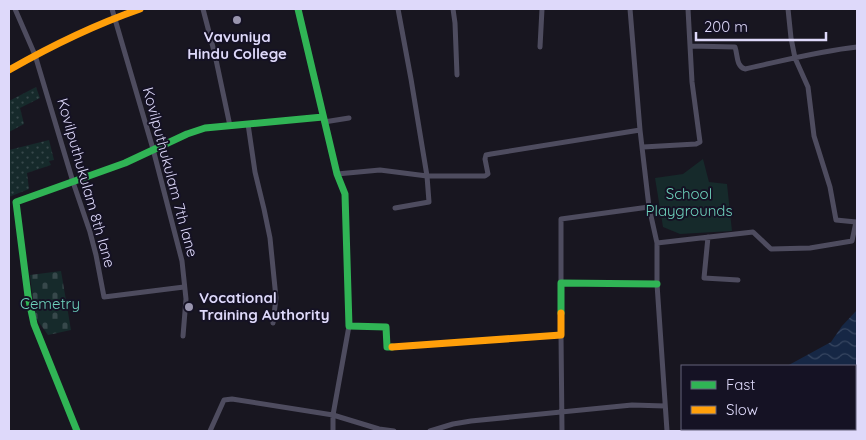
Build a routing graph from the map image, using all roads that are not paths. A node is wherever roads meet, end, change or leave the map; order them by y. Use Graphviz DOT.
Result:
graph roads {
  1 [pos="15,9"];
  2 [pos="112,9"];
  3 [pos="140,9"];
  4 [pos="202,9"];
  5 [pos="298,9"];
  6 [pos="398,9"];
  7 [pos="453,9"];
  8 [pos="542,9"];
  9 [pos="630,9"];
  10 [pos="688,9"];
  11 [pos="788,9"];
  12 [pos="115,17"];
  13 [pos="540,46"];
  14 [pos="690,46"];
  15 [pos="857,47"];
  16 [pos="35,55"];
  17 [pos="795,58"];
  18 [pos="9,70"];
  19 [pos="457,75"];
  20 [pos="349,118"];
  21 [pos="323,120"];
  22 [pos="248,124"];
  23 [pos="230,126"];
  24 [pos="640,130"];
  25 [pos="643,147"];
  26 [pos="153,149"];
  27 [pos="337,174"];
  28 [pos="428,176"];
  29 [pos="74,182"];
  30 [pos="649,207"];
  31 [pos="394,208"];
  32 [pos="857,222"];
  33 [pos="708,237"];
  34 [pos="657,243"];
  35 [pos="738,280"];
  36 [pos="561,283"];
  37 [pos="657,284"];
  38 [pos="184,287"];
  39 [pos="273,323"];
  40 [pos="349,326"];
  41 [pos="561,335"];
  42 [pos="182,336"];
  43 [pos="666,406"];
  44 [pos="562,413"];
  45 [pos="333,415"];
  46 [pos="77,431"];
  47 [pos="210,431"];
  48 [pos="333,431"];
  49 [pos="394,431"];
  50 [pos="430,431"];
  51 [pos="562,431"];
  52 [pos="667,431"];
  1 -- 16 [label="street, Kovilputhukulam 8th lane"];
  2 -- 12 [label="street, Kovilputhukulam 7th lane"];
  3 -- 12 [label="street"];
  4 -- 23 [label="street"];
  5 -- 21 [label="street"];
  6 -- 28 [label="street"];
  7 -- 19 [label="street"];
  8 -- 13 [label="street"];
  9 -- 24 [label="street"];
  10 -- 14 [label="street"];
  11 -- 17 [label="street"];
  12 -- 16 [label="street"];
  12 -- 26 [label="street, Kovilputhukulam 7th lane"];
  14 -- 17 [label="street"];
  14 -- 25 [label="street"];
  15 -- 17 [label="street"];
  16 -- 18 [label="street"];
  16 -- 29 [label="street, Kovilputhukulam 8th lane"];
  17 -- 32 [label="street"];
  20 -- 21 [label="street"];
  21 -- 22 [label="street"];
  21 -- 27 [label="street"];
  22 -- 23 [label="street"];
  22 -- 39 [label="street"];
  23 -- 26 [label="street"];
  24 -- 25 [label="street"];
  24 -- 28 [label="street"];
  25 -- 30 [label="street"];
  26 -- 29 [label="street"];
  26 -- 38 [label="street, Kovilputhukulam 7th lane"];
  27 -- 28 [label="street"];
  27 -- 40 [label="street"];
  28 -- 31 [label="street"];
  29 -- 38 [label="street, Kovilputhukulam 8th lane"];
  29 -- 46 [label="street"];
  30 -- 34 [label="street"];
  30 -- 36 [label="street"];
  32 -- 33 [label="street"];
  33 -- 34 [label="street"];
  33 -- 35 [label="street"];
  34 -- 37 [label="street"];
  36 -- 37 [label="street"];
  36 -- 41 [label="street"];
  37 -- 43 [label="street"];
  38 -- 42 [label="street, Kovilputhukulam 7th lane"];
  40 -- 41 [label="street"];
  40 -- 45 [label="street"];
  41 -- 44 [label="street"];
  43 -- 44 [label="street"];
  43 -- 52 [label="street"];
  44 -- 50 [label="street"];
  44 -- 51 [label="street"];
  45 -- 47 [label="street"];
  45 -- 48 [label="street"];
  45 -- 49 [label="street"];
}
